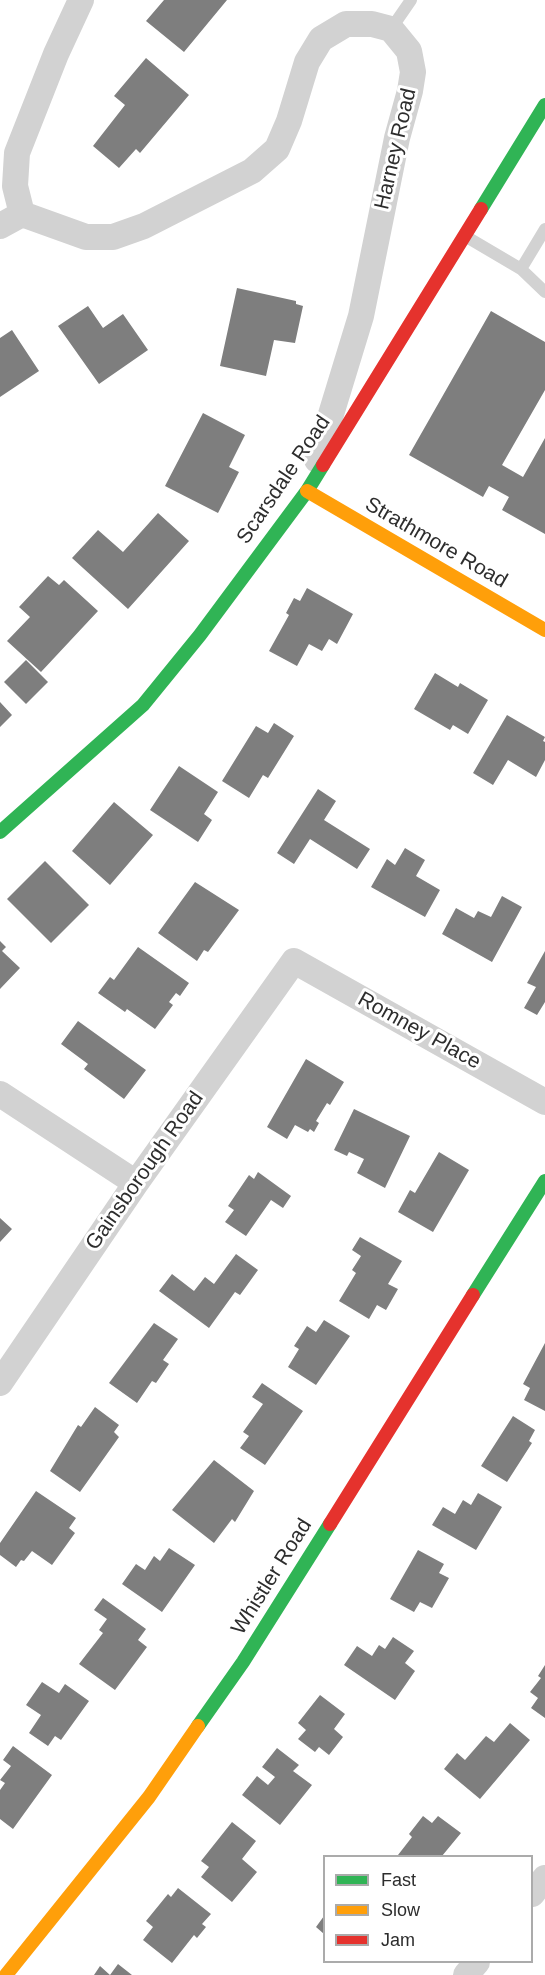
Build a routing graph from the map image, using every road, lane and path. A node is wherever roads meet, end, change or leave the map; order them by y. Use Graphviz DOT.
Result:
graph roads {
  1 [pos="81,0"];
  2 [pos="411,0"];
  3 [pos="391,29"];
  4 [pos="545,106"];
  5 [pos="22,214"];
  6 [pos="0,226"];
  7 [pos="545,229"];
  8 [pos="464,236"];
  9 [pos="521,269"];
  10 [pos="545,292"];
  11 [pos="307,491"];
  12 [pos="545,630"];
  13 [pos="0,832"];
  14 [pos="294,961"];
  15 [pos="0,1094"];
  16 [pos="545,1102"];
  17 [pos="545,1181"];
  18 [pos="136,1183"];
  19 [pos="0,1383"];
  20 [pos="545,1878"];
  21 [pos="533,1892"];
  22 [pos="476,1963"];
  23 [pos="6,1975"];
  24 [pos="466,1975"];
  1 -- 5 [label="street"];
  2 -- 3 [label="lane"];
  3 -- 5 [label="street"];
  3 -- 11 [label="street, Harney Road"];
  4 -- 8 [label="street, Scarsdale Road"];
  5 -- 6 [label="street"];
  7 -- 9 [label="lane"];
  8 -- 9 [label="lane"];
  8 -- 11 [label="street, Scarsdale Road"];
  9 -- 10 [label="lane"];
  11 -- 12 [label="street, Strathmore Road"];
  11 -- 13 [label="street, Scarsdale Road"];
  14 -- 16 [label="street, Romney Place"];
  14 -- 18 [label="street, Gainsborough Road"];
  15 -- 18 [label="street"];
  17 -- 23 [label="street, Whistler Road"];
  18 -- 19 [label="street, Gainsborough Road"];
  20 -- 21 [label="street"];
  22 -- 24 [label="street"];
}
